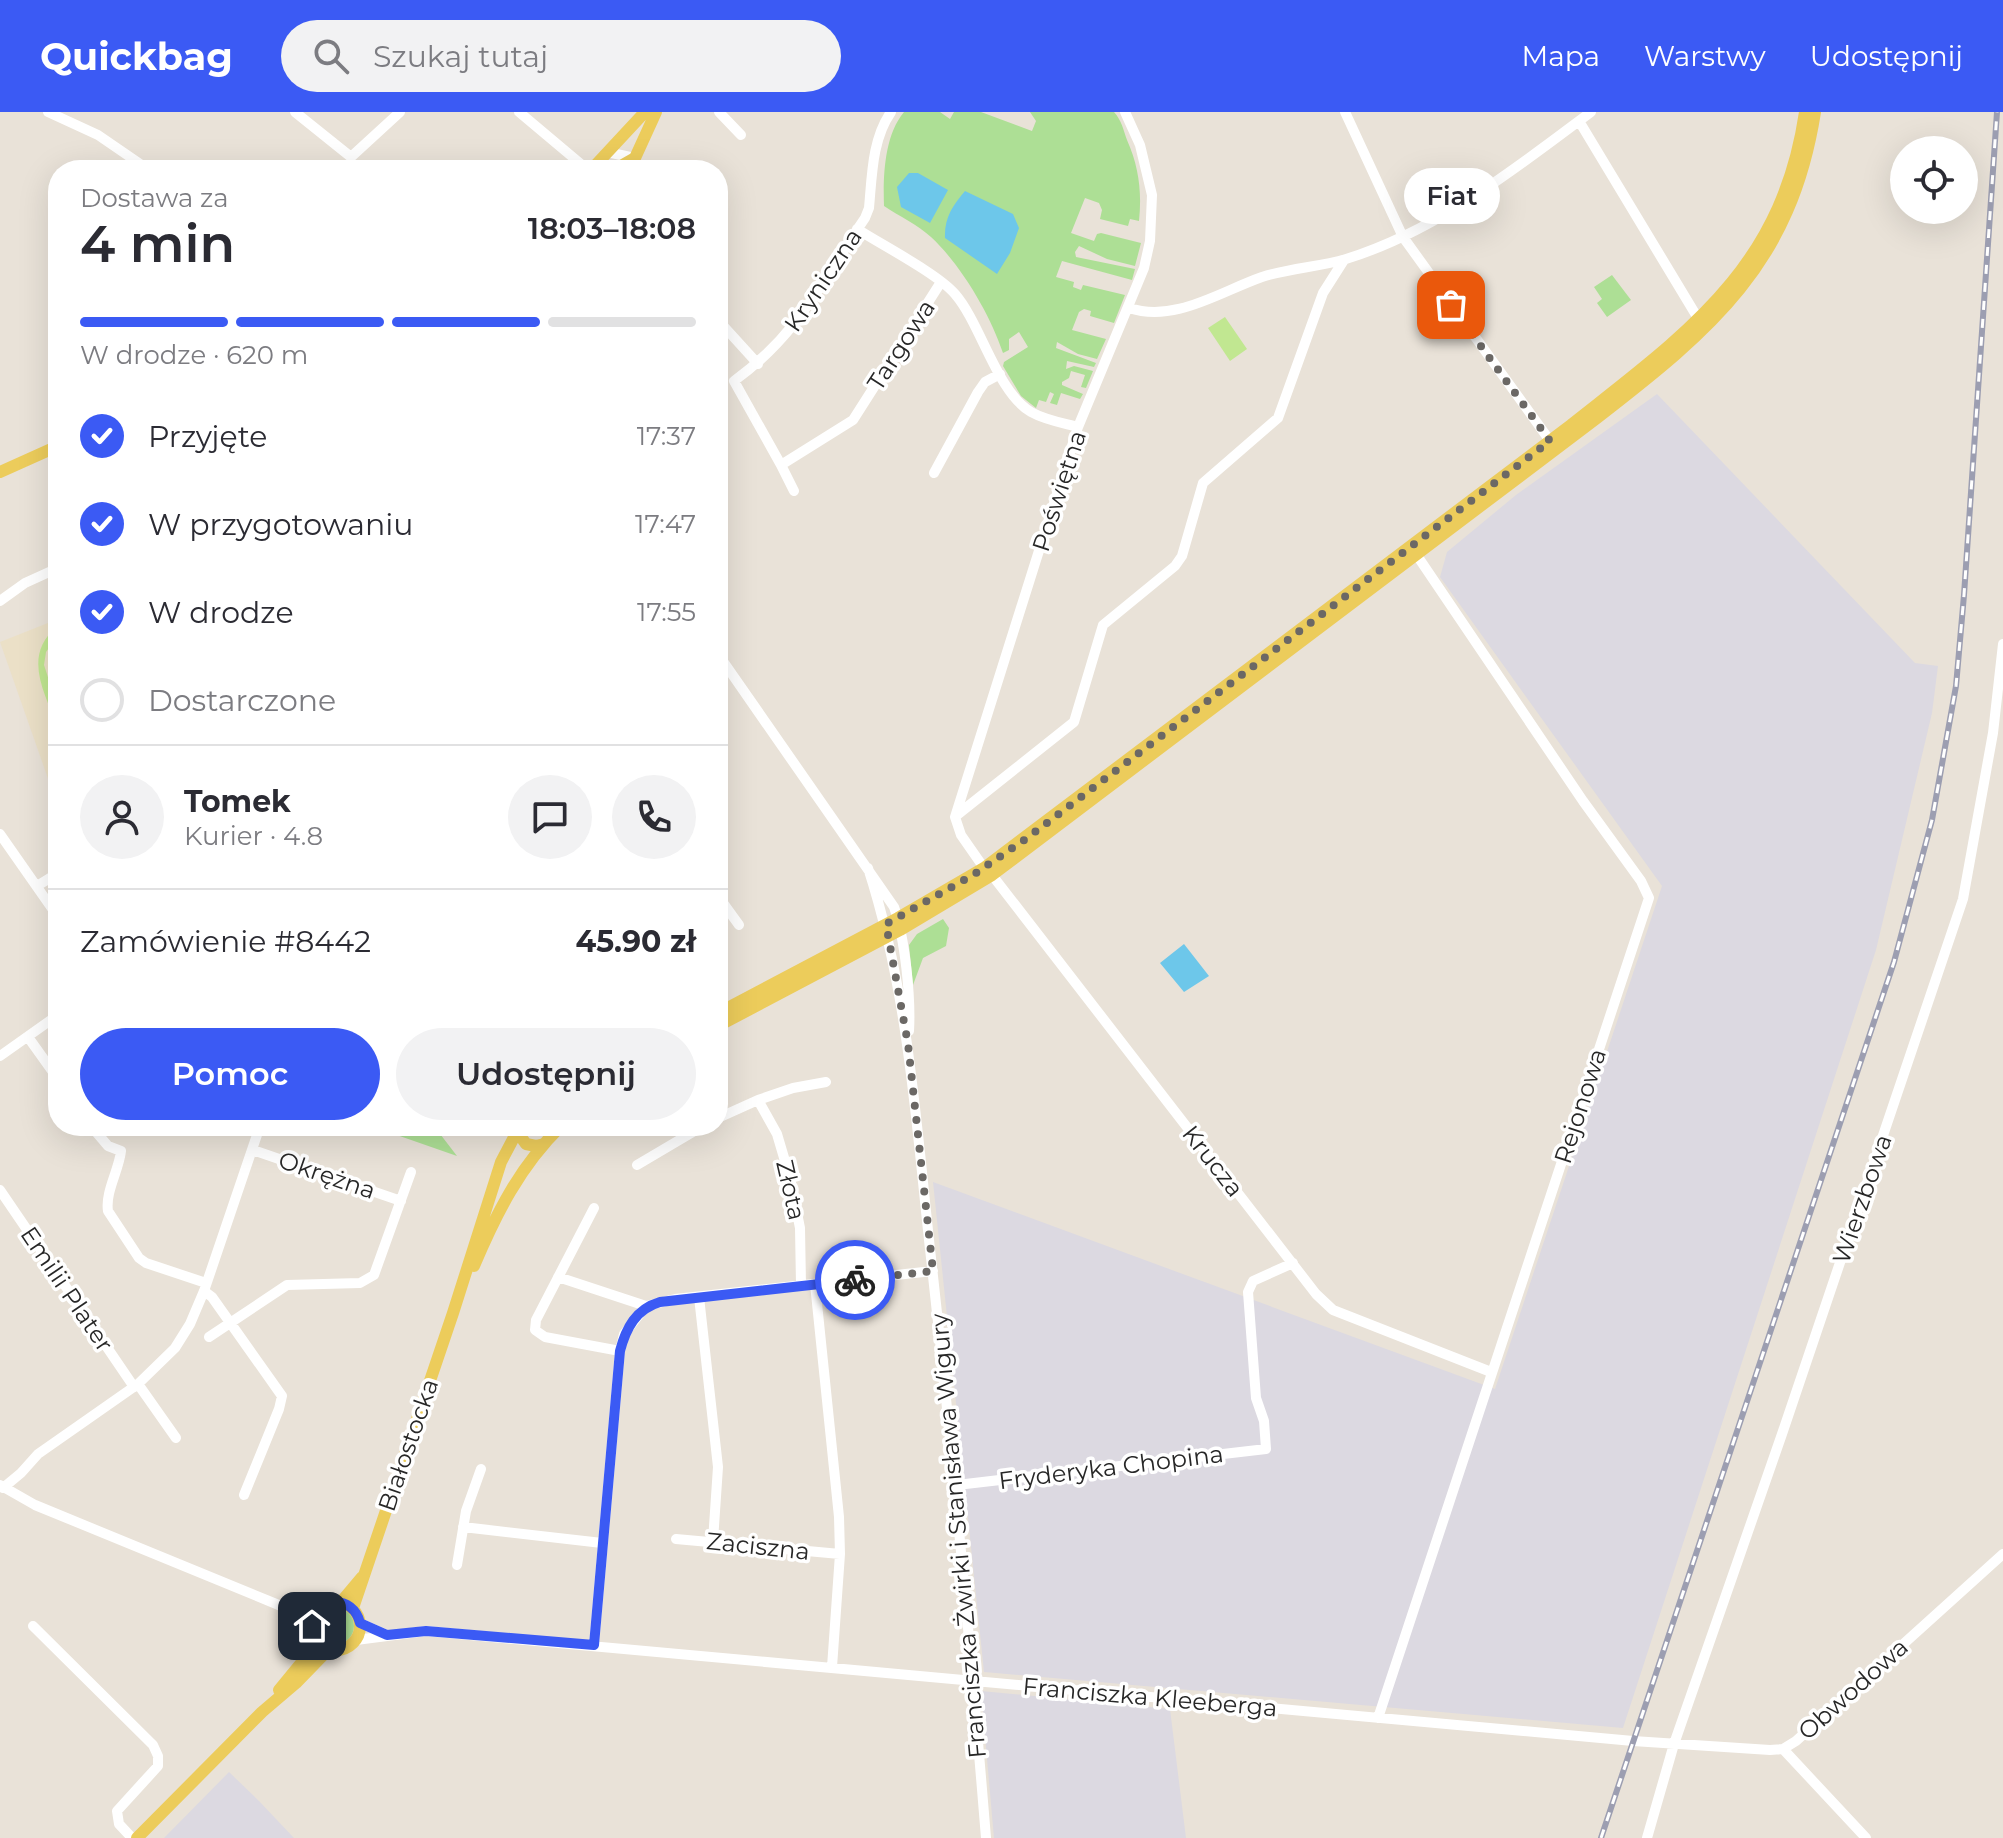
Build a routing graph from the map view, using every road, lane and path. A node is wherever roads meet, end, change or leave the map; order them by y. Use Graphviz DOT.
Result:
graph roads {
  1 [pos="48,112"];
  2 [pos="295,112"];
  3 [pos="400,112"];
  4 [pos="519,112"];
  5 [pos="645,112"];
  6 [pos="656,112"];
  7 [pos="719,112"];
  8 [pos="891,112"];
  9 [pos="1125,112"];
  10 [pos="1345,112"];
  11 [pos="1591,112"];
  12 [pos="1805,112"];
  13 [pos="1815,112"];
  14 [pos="1579,121"];
  15 [pos="741,135"];
  16 [pos="607,152"];
  17 [pos="134,160"];
  18 [pos="578,160"];
  19 [pos="599,160"];
  20 [pos="625,160"];
  21 [pos="636,160"];
  22 [pos="857,229"];
  23 [pos="1403,237"];
  24 [pos="1344,260"];
  25 [pos="941,282"];
  26 [pos="1129,308"];
  27 [pos="1699,320"];
  28 [pos="728,331"];
  29 [pos="758,364"];
  30 [pos="1000,374"];
  31 [pos="1078,427"];
  32 [pos="1552,445"];
  33 [pos="48,450"];
  34 [pos="781,465"];
  35 [pos="0,472"];
  36 [pos="934,473"];
  37 [pos="794,491"];
  38 [pos="1413,550"];
  39 [pos="48,573"];
  40 [pos="0,601"];
  41 [pos="2003,644"];
  42 [pos="728,668"];
  43 [pos="955,817"];
  44 [pos="0,834"];
  45 [pos="988,872"];
  46 [pos="48,879"];
  47 [pos="37,886"];
  48 [pos="48,902"];
  49 [pos="728,910"];
  50 [pos="739,925"];
  51 [pos="893,927"];
  52 [pos="728,1008"];
  53 [pos="728,1020"];
  54 [pos="48,1022"];
  55 [pos="28,1037"];
  56 [pos="2,1050"];
  57 [pos="48,1065"];
  58 [pos="826,1082"];
  59 [pos="758,1100"];
  60 [pos="728,1114"];
  61 [pos="100,1136"];
  62 [pos="257,1136"];
  63 [pos="515,1136"];
  64 [pos="521,1136"];
  65 [pos="552,1136"];
  66 [pos="686,1136"];
  67 [pos="544,1144"];
  68 [pos="253,1150"];
  69 [pos="637,1165"];
  70 [pos="411,1172"];
  71 [pos="0,1190"];
  72 [pos="401,1201"];
  73 [pos="594,1208"];
  74 [pos="1293,1263"];
  75 [pos="933,1271"];
  76 [pos="558,1277"];
  77 [pos="815,1284"];
  78 [pos="801,1285"];
  79 [pos="205,1287"];
  80 [pos="699,1297"];
  81 [pos="646,1306"];
  82 [pos="453,1313"];
  83 [pos="230,1322"];
  84 [pos="209,1337"];
  85 [pos="620,1351"];
  86 [pos="1491,1372"];
  87 [pos="136,1385"];
  88 [pos="176,1438"];
  89 [pos="481,1469"];
  90 [pos="957,1485"];
  91 [pos="1,1486"];
  92 [pos="244,1495"];
  93 [pos="463,1527"];
  94 [pos="676,1539"];
  95 [pos="713,1541"];
  96 [pos="602,1543"];
  97 [pos="840,1554"];
  98 [pos="2003,1554"];
  99 [pos="457,1565"];
  100 [pos="347,1605"];
  101 [pos="286,1608"];
  102 [pos="317,1610"];
  103 [pos="360,1623"];
  104 [pos="33,1626"];
  105 [pos="314,1632"];
  106 [pos="387,1635"];
  107 [pos="356,1640"];
  108 [pos="594,1645"];
  109 [pos="329,1649"];
  110 [pos="832,1667"];
  111 [pos="972,1680"];
  112 [pos="262,1712"];
  113 [pos="1378,1718"];
  114 [pos="1674,1744"];
  115 [pos="1783,1749"];
  116 [pos="135,1838"];
  117 [pos="986,1838"];
  118 [pos="1647,1838"];
  119 [pos="1866,1838"];
  1 -- 17 [label="street"];
  2 -- 3 [label="street"];
  4 -- 18 [label="street"];
  5 -- 16 [label="main road"];
  6 -- 21 [label="main road"];
  7 -- 15 [label="street"];
  8 -- 22 [label="street, Kryniczna"];
  9 -- 26 [label="street, Poświętna"];
  10 -- 23 [label="street"];
  11 -- 14 [label="street"];
  12 -- 27 [label="main road"];
  13 -- 32 [label="main road"];
  14 -- 23 [label="street"];
  14 -- 27 [label="street"];
  16 -- 19 [label="main road"];
  16 -- 20 [label="street"];
  22 -- 25 [label="street, Targowa"];
  22 -- 29 [label="street, Kryniczna"];
  23 -- 24 [label="street"];
  23 -- 32 [label="street"];
  24 -- 26 [label="street"];
  24 -- 43 [label="street"];
  25 -- 30 [label="street"];
  25 -- 34 [label="street, Targowa"];
  26 -- 31 [label="street, Poświętna"];
  27 -- 32 [label="main road"];
  28 -- 29 [label="street"];
  29 -- 34 [label="street, Kryniczna"];
  30 -- 31 [label="street"];
  30 -- 36 [label="street"];
  31 -- 43 [label="street, Poświętna"];
  32 -- 38 [label="main road"];
  33 -- 35 [label="main road"];
  34 -- 37 [label="street"];
  38 -- 45 [label="main road"];
  38 -- 86 [label="street, Rejonowa"];
  39 -- 40 [label="street"];
  41 -- 114 [label="street, Wierzbowa"];
  42 -- 51 [label="street, Franciszka Żwirki i Stanisława Wigury"];
  43 -- 45 [label="street"];
  44 -- 47 [label="street"];
  45 -- 51 [label="main road"];
  45 -- 74 [label="street, Krucza"];
  46 -- 47 [label="street"];
  47 -- 48 [label="street"];
  49 -- 50 [label="street"];
  51 -- 52 [label="main road"];
  51 -- 53 [label="main road"];
  51 -- 75 [label="street, Franciszka Żwirki i Stanisława Wigury"];
  54 -- 55 [label="street"];
  55 -- 56 [label="street"];
  55 -- 57 [label="street"];
  58 -- 59 [label="street"];
  59 -- 60 [label="street"];
  59 -- 78 [label="street, Złota"];
  61 -- 79 [label="street"];
  62 -- 68 [label="street"];
  63 -- 82 [label="main road, Białostocka"];
  64 -- 67 [label="main road"];
  65 -- 67 [label="main road, Białostocka"];
  66 -- 69 [label="street"];
  67 -- 82 [label="main road, Białostocka"];
  68 -- 72 [label="street, Okrężna"];
  68 -- 79 [label="street"];
  70 -- 72 [label="street, Okrężna"];
  71 -- 87 [label="street, Emilii Plater"];
  72 -- 83 [label="street, Okrężna"];
  73 -- 76 [label="street"];
  74 -- 86 [label="street, Krucza"];
  74 -- 90 [label="street, Fryderyka Chopina"];
  75 -- 77 [label="street"];
  75 -- 90 [label="street, Franciszka Żwirki i Stanisława Wigury"];
  76 -- 81 [label="street"];
  76 -- 85 [label="street"];
  77 -- 78 [label="street"];
  77 -- 97 [label="street"];
  78 -- 80 [label="street"];
  79 -- 83 [label="street"];
  79 -- 87 [label="street"];
  80 -- 81 [label="street"];
  80 -- 95 [label="street"];
  81 -- 85 [label="street"];
  82 -- 100 [label="main road, Białostocka"];
  83 -- 84 [label="street, Okrężna"];
  83 -- 92 [label="street"];
  85 -- 96 [label="street"];
  86 -- 113 [label="street, Rejonowa"];
  87 -- 88 [label="street, Emilii Plater"];
  87 -- 91 [label="street"];
  89 -- 93 [label="street"];
  90 -- 111 [label="street, Franciszka Żwirki i Stanisława Wigury"];
  91 -- 101 [label="street"];
  93 -- 96 [label="street"];
  93 -- 99 [label="street"];
  94 -- 95 [label="street, Zaciszna"];
  95 -- 97 [label="street, Zaciszna"];
  96 -- 108 [label="street"];
  97 -- 110 [label="street"];
  98 -- 115 [label="street, Obwodowa"];
  100 -- 102 [label="main road"];
  100 -- 103 [label="main road"];
  101 -- 102 [label="street"];
  101 -- 105 [label="street"];
  102 -- 105 [label="main road"];
  103 -- 106 [label="street, Franciszka Kleeberga"];
  103 -- 107 [label="main road"];
  104 -- 116 [label="street"];
  105 -- 109 [label="main road"];
  105 -- 112 [label="main road"];
  106 -- 107 [label="street, Franciszka Kleeberga"];
  106 -- 108 [label="street, Franciszka Kleeberga"];
  107 -- 109 [label="main road"];
  108 -- 110 [label="street, Franciszka Kleeberga"];
  109 -- 112 [label="main road"];
  110 -- 111 [label="street, Franciszka Kleeberga"];
  111 -- 113 [label="street, Franciszka Kleeberga"];
  111 -- 117 [label="street, Franciszka Żwirki i Stanisława Wigury"];
  112 -- 116 [label="main road"];
  113 -- 114 [label="street, Franciszka Kleeberga"];
  114 -- 115 [label="street, Obwodowa"];
  114 -- 118 [label="street, Wierzbowa"];
  115 -- 119 [label="street"];
}
